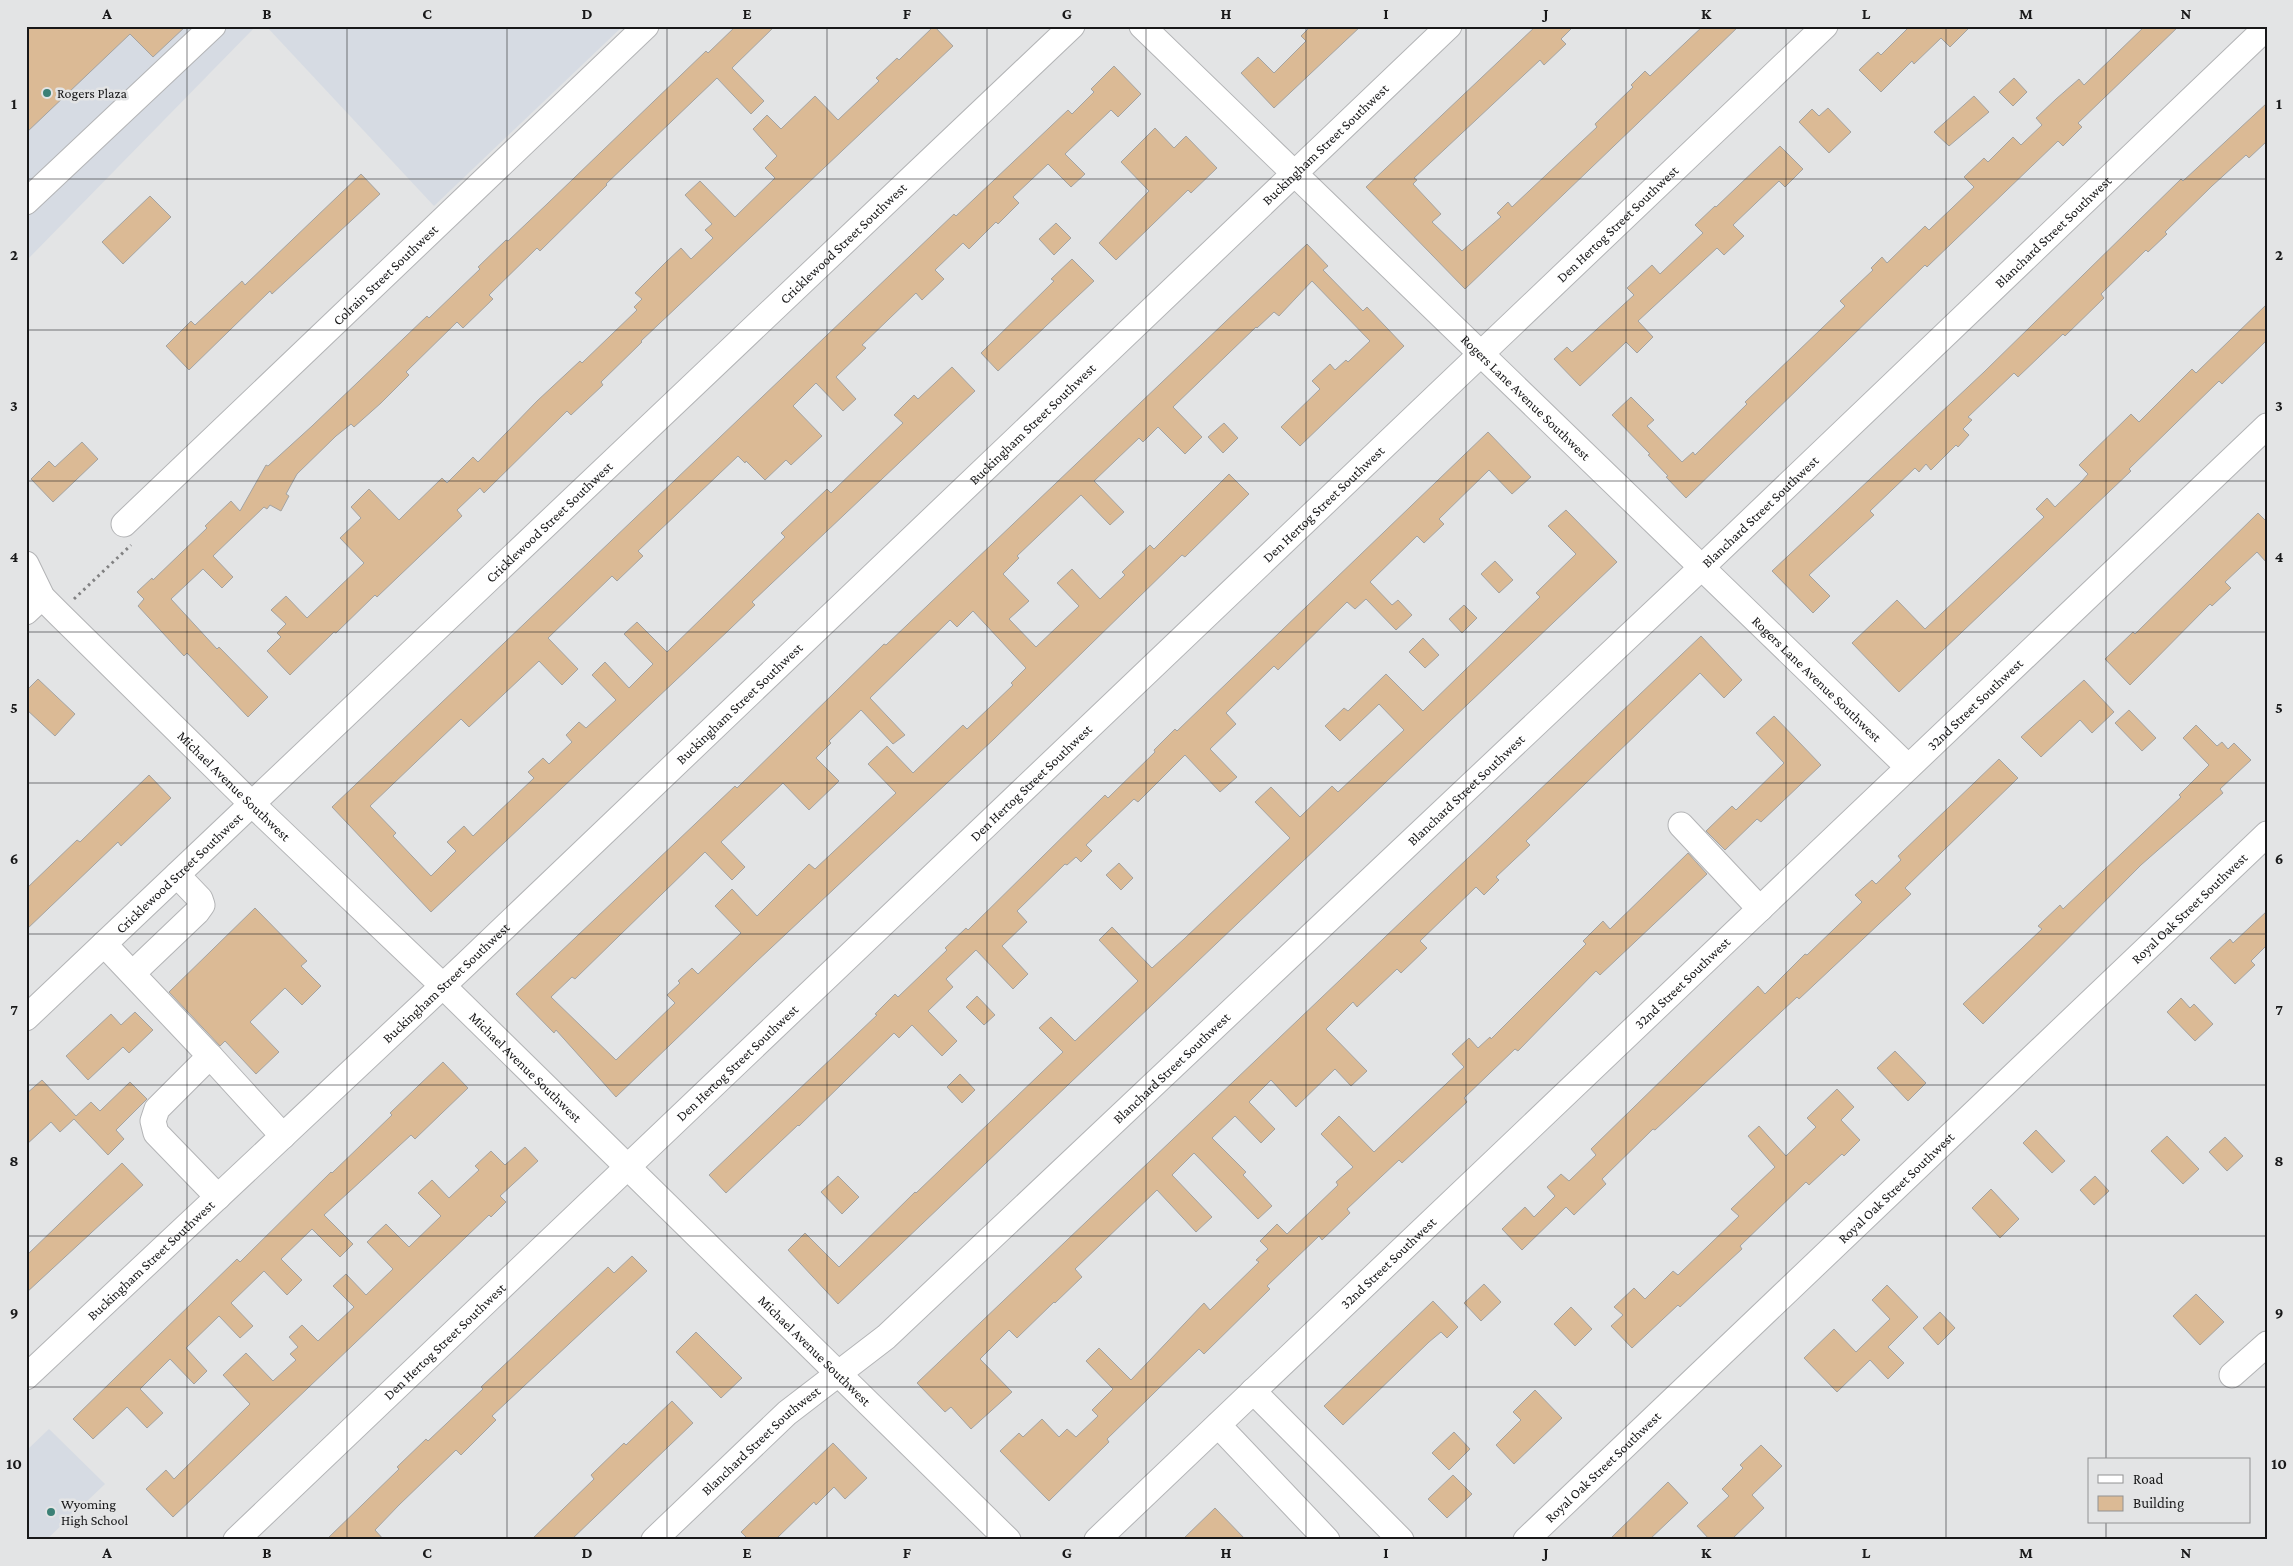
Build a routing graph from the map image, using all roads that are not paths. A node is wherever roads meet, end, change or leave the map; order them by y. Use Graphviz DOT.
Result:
graph roads {
  1 [pos="213,26"];
  2 [pos="646,26"];
  3 [pos="1072,26"];
  4 [pos="1142,26"];
  5 [pos="1449,26"];
  6 [pos="1825,26"];
  7 [pos="2267,27"];
  8 [pos="1295,172"];
  9 [pos="30,192"];
  10 [pos="1480,354"];
  11 [pos="2267,426"];
  12 [pos="129,533"];
  13 [pos="26,564"];
  14 [pos="1701,568"];
  15 [pos="31,600"];
  16 [pos="1908,767"];
  17 [pos="251,803"];
  18 [pos="1681,824"];
  19 [pos="2267,834"];
  20 [pos="177,875"];
  21 [pos="1760,908"];
  22 [pos="104,944"];
  23 [pos="132,973"];
  24 [pos="443,986"];
  25 [pos="26,1018"];
  26 [pos="210,1056"];
  27 [pos="283,1136"];
  28 [pos="627,1167"];
  29 [pos="218,1197"];
  30 [pos="2267,1344"];
  31 [pos="839,1372"];
  32 [pos="2232,1375"];
  33 [pos="26,1377"];
  34 [pos="1253,1391"];
  35 [pos="1218,1425"];
  36 [pos="236,1540"];
  37 [pos="654,1540"];
  38 [pos="1008,1540"];
  39 [pos="1097,1540"];
  40 [pos="1327,1540"];
  41 [pos="1401,1540"];
  42 [pos="1526,1540"];
  1 -- 9 [label="street"];
  2 -- 12 [label="street, Colrain Street Southwest"];
  3 -- 17 [label="street, Cricklewood Street Southwest"];
  4 -- 8 [label="street, Rogers Lane Avenue Southwest"];
  5 -- 8 [label="street, Buckingham Street Southwest"];
  6 -- 10 [label="street, Den Hertog Street Southwest"];
  7 -- 14 [label="street, Blanchard Street Southwest"];
  8 -- 10 [label="street, Rogers Lane Avenue Southwest"];
  8 -- 24 [label="street, Buckingham Street Southwest"];
  10 -- 14 [label="street, Rogers Lane Avenue Southwest"];
  10 -- 28 [label="street, Den Hertog Street Southwest"];
  11 -- 16 [label="street, 32nd Street Southwest"];
  13 -- 15 [label="street, Michael Avenue Southwest"];
  14 -- 16 [label="street, Rogers Lane Avenue Southwest"];
  14 -- 31 [label="street, Blanchard Street Southwest"];
  15 -- 17 [label="street, Michael Avenue Southwest"];
  16 -- 21 [label="street, 32nd Street Southwest"];
  17 -- 20 [label="street, Cricklewood Street Southwest"];
  17 -- 24 [label="street, Michael Avenue Southwest"];
  18 -- 21 [label="street"];
  19 -- 42 [label="street, Royal Oak Street Southwest"];
  20 -- 22 [label="street, Cricklewood Street Southwest"];
  20 -- 23 [label="street"];
  21 -- 34 [label="street, 32nd Street Southwest"];
  22 -- 23 [label="street"];
  22 -- 25 [label="street, Cricklewood Street Southwest"];
  23 -- 26 [label="street"];
  24 -- 27 [label="street, Buckingham Street Southwest"];
  24 -- 28 [label="street, Michael Avenue Southwest"];
  26 -- 27 [label="street"];
  26 -- 29 [label="street"];
  27 -- 29 [label="street, Buckingham Street Southwest"];
  28 -- 31 [label="street, Michael Avenue Southwest"];
  28 -- 36 [label="street, Den Hertog Street Southwest"];
  29 -- 33 [label="street, Buckingham Street Southwest"];
  30 -- 32 [label="street"];
  31 -- 37 [label="street, Blanchard Street Southwest"];
  31 -- 38 [label="street, Michael Avenue Southwest"];
  34 -- 35 [label="street, 32nd Street Southwest"];
  34 -- 41 [label="street"];
  35 -- 39 [label="street, 32nd Street Southwest"];
  35 -- 40 [label="street"];
}
